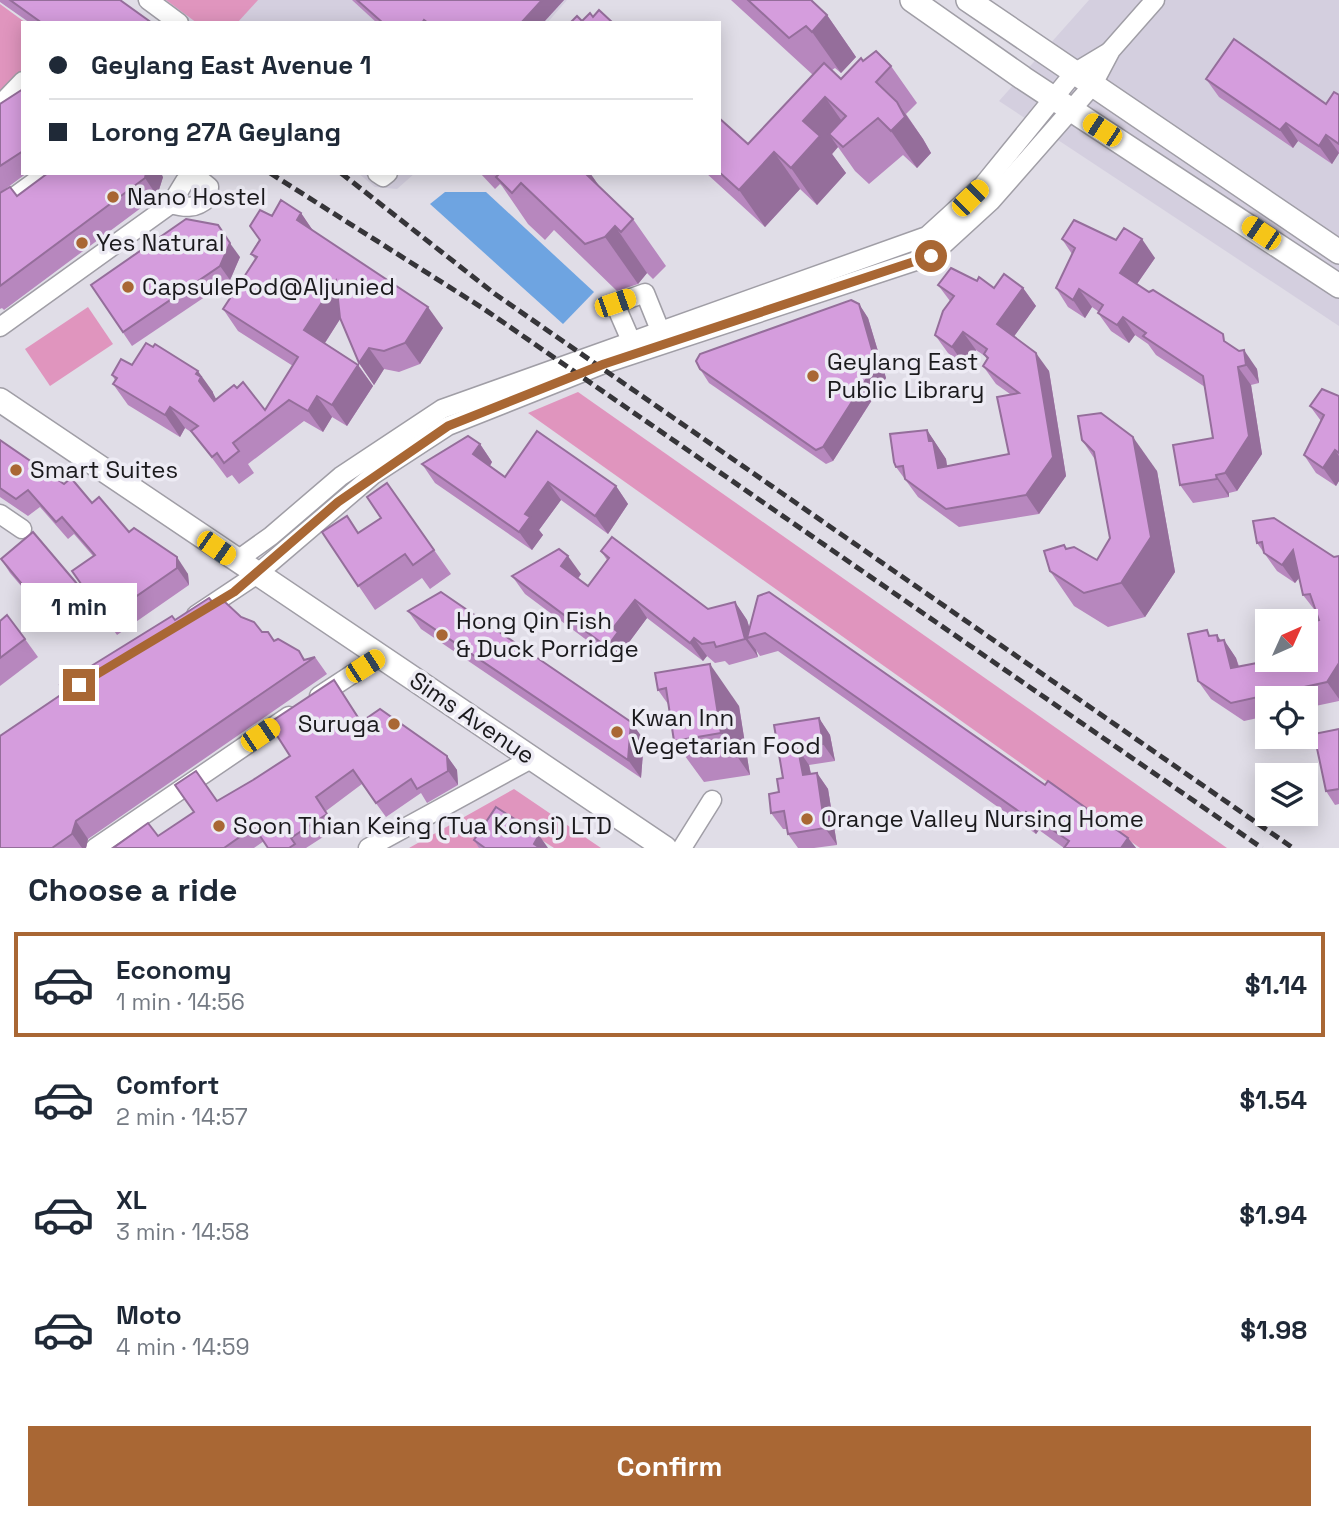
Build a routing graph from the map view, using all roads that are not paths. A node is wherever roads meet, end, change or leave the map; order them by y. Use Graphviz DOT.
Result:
graph roads {
  1 [pos="148,0"];
  2 [pos="912,0"];
  3 [pos="968,0"];
  4 [pos="1155,0"];
  5 [pos="176,21"];
  6 [pos="1083,80"];
  7 [pos="21,83"];
  8 [pos="1061,103"];
  9 [pos="0,105"];
  10 [pos="182,177"];
  11 [pos="40,178"];
  12 [pos="170,204"];
  13 [pos="0,207"];
  14 [pos="1339,252"];
  15 [pos="1339,286"];
  16 [pos="0,327"];
  17 [pos="663,338"];
  18 [pos="634,348"];
  19 [pos="0,400"];
  20 [pos="0,514"];
  21 [pos="22,528"];
  22 [pos="236,561"];
  23 [pos="256,575"];
  24 [pos="179,625"];
  25 [pos="380,656"];
  26 [pos="531,759"];
  27 [pos="712,800"];
  28 [pos="95,848"];
  29 [pos="368,848"];
  30 [pos="665,848"];
  31 [pos="682,848"];
  1 -- 5 [label="street"];
  2 -- 8 [label="main road"];
  3 -- 6 [label="main road"];
  4 -- 6 [label="street"];
  6 -- 8 [label="street"];
  6 -- 14 [label="main road"];
  7 -- 9 [label="street"];
  8 -- 15 [label="main road"];
  8 -- 17 [label="street"];
  10 -- 12 [label="street"];
  10 -- 12 [label="street"];
  11 -- 13 [label="street"];
  12 -- 16 [label="street"];
  17 -- 18 [label="street"];
  17 -- 18 [label="street"];
  18 -- 22 [label="street"];
  18 -- 23 [label="street"];
  19 -- 22 [label="main road, Sims Avenue"];
  20 -- 21 [label="street"];
  22 -- 23 [label="main road, Sims Avenue"];
  23 -- 24 [label="street"];
  23 -- 25 [label="main road, Sims Avenue"];
  25 -- 26 [label="main road, Sims Avenue"];
  25 -- 28 [label="street"];
  26 -- 29 [label="street"];
  26 -- 30 [label="main road, Sims Avenue"];
  27 -- 31 [label="street"];
}
